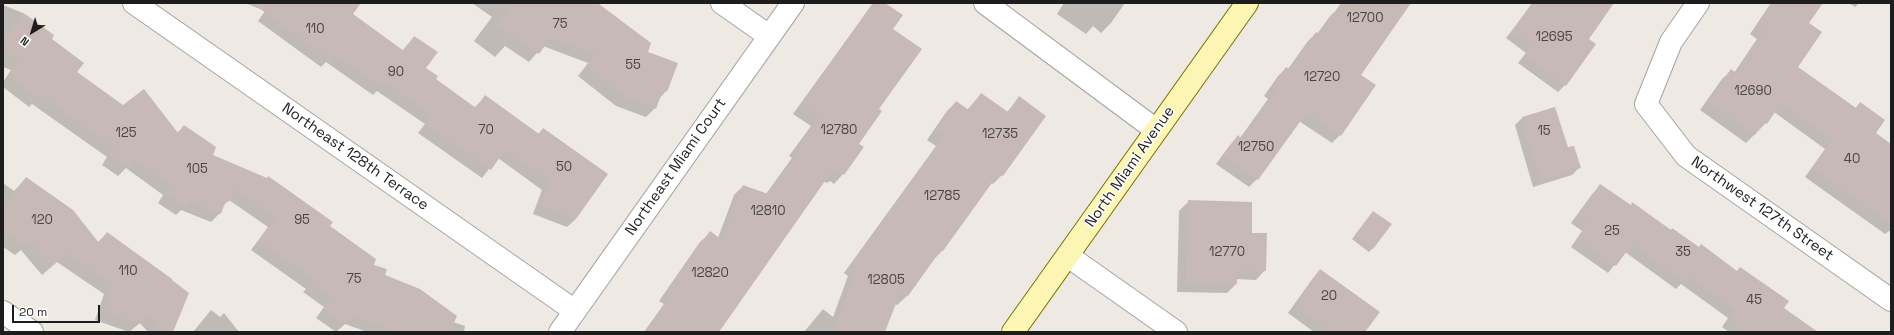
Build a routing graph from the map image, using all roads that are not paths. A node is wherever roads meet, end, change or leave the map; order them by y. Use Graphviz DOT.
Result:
graph roads {
  1 [pos="134,3"];
  2 [pos="722,3"];
  3 [pos="793,3"];
  4 [pos="985,3"];
  5 [pos="1247,3"];
  6 [pos="1698,3"];
  7 [pos="769,36"];
  8 [pos="1156,130"];
  9 [pos="1068,256"];
  10 [pos="1891,300"];
  11 [pos="575,311"];
  12 [pos="3,312"];
  13 [pos="32,332"];
  14 [pos="560,332"];
  15 [pos="1013,332"];
  16 [pos="1176,332"];
  1 -- 11 [label="street, Northeast 128th Terrace"];
  2 -- 7 [label="street"];
  3 -- 7 [label="street, Northeast Miami Court"];
  4 -- 8 [label="street"];
  5 -- 8 [label="street, North Miami Avenue"];
  6 -- 10 [label="street, Northwest 127th Street"];
  7 -- 11 [label="street, Northeast Miami Court"];
  8 -- 9 [label="street, North Miami Avenue"];
  9 -- 15 [label="street, North Miami Avenue"];
  9 -- 16 [label="street"];
  11 -- 14 [label="street, Northeast Miami Court"];
  12 -- 13 [label="street"];
}
